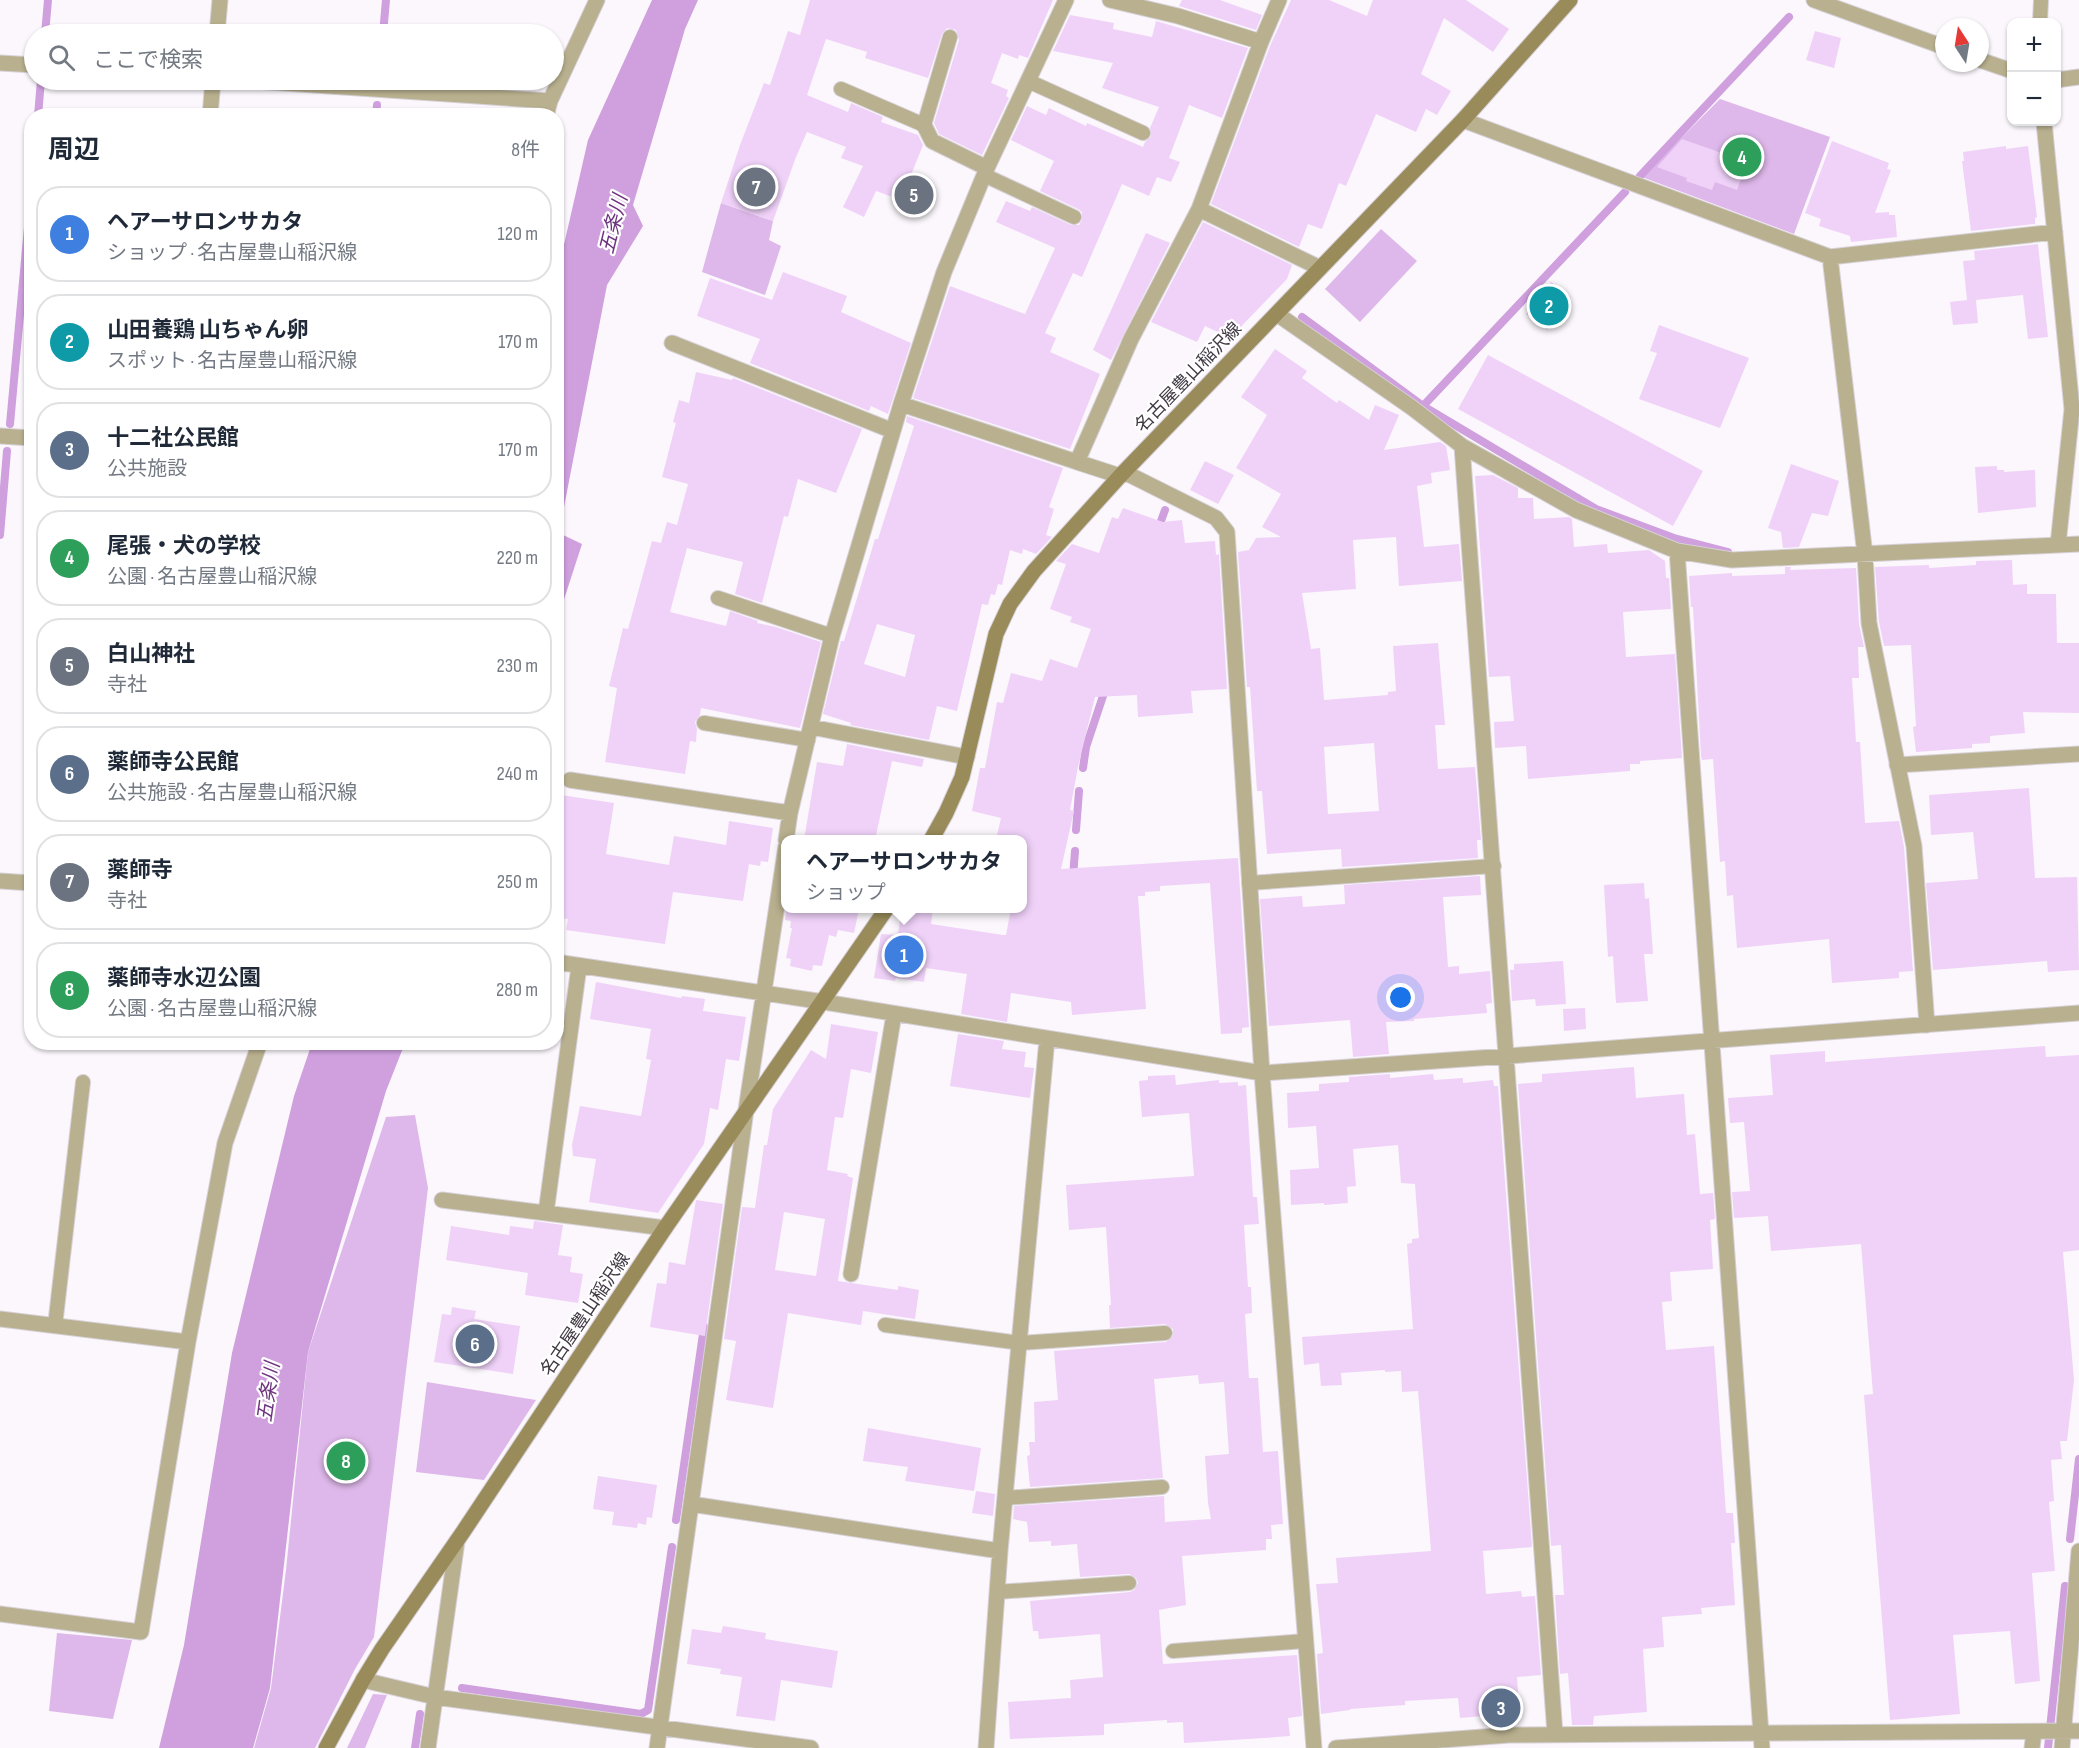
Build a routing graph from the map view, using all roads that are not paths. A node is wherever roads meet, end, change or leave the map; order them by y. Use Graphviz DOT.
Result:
graph roads {
  1 [pos="220,0"];
  2 [pos="597,0"];
  3 [pos="1066,0"];
  4 [pos="1110,0"];
  5 [pos="1279,0"];
  6 [pos="1570,0"];
  7 [pos="1815,0"];
  8 [pos="2041,0"];
  9 [pos="2040,18"];
  10 [pos="218,24"];
  11 [pos="951,37"];
  12 [pos="1261,42"];
  13 [pos="1935,44"];
  14 [pos="0,63"];
  15 [pos="1989,63"];
  16 [pos="24,64"];
  17 [pos="2007,69"];
  18 [pos="564,73"];
  19 [pos="2079,77"];
  20 [pos="2061,79"];
  21 [pos="1028,81"];
  22 [pos="841,89"];
  23 [pos="212,90"];
  24 [pos="351,90"];
  25 [pos="556,90"];
  26 [pos="211,108"];
  27 [pos="548,108"];
  28 [pos="1463,120"];
  29 [pos="924,125"];
  30 [pos="2044,126"];
  31 [pos="1143,133"];
  32 [pos="985,172"];
  33 [pos="1199,209"];
  34 [pos="1074,217"];
  35 [pos="2055,232"];
  36 [pos="1830,257"];
  37 [pos="1320,268"];
  38 [pos="1276,314"];
  39 [pos="672,343"];
  40 [pos="901,404"];
  41 [pos="893,431"];
  42 [pos="0,436"];
  43 [pos="24,438"];
  44 [pos="1462,446"];
  45 [pos="1077,462"];
  46 [pos="1122,474"];
  47 [pos="2079,544"];
  48 [pos="2058,545"];
  49 [pos="1677,551"];
  50 [pos="1865,555"];
  51 [pos="718,598"];
  52 [pos="832,636"];
  53 [pos="704,723"];
  54 [pos="809,733"];
  55 [pos="2079,754"];
  56 [pos="967,757"];
  57 [pos="1897,765"];
  58 [pos="570,780"];
  59 [pos="790,813"];
  60 [pos="787,835"];
  61 [pos="934,835"];
  62 [pos="1494,866"];
  63 [pos="781,880"];
  64 [pos="0,881"];
  65 [pos="24,882"];
  66 [pos="1249,883"];
  67 [pos="884,913"];
  68 [pos="564,963"];
  69 [pos="579,966"];
  70 [pos="764,994"];
  71 [pos="824,1002"];
  72 [pos="2079,1013"];
  73 [pos="894,1014"];
  74 [pos="1927,1025"];
  75 [pos="1047,1039"];
  76 [pos="1711,1041"];
  77 [pos="257,1050"];
  78 [pos="1508,1056"];
  79 [pos="1262,1072"];
  80 [pos="82,1083"];
  81 [pos="746,1110"];
  82 [pos="441,1200"];
  83 [pos="546,1213"];
  84 [pos="665,1228"];
  85 [pos="851,1274"];
  86 [pos="0,1320"];
  87 [pos="885,1325"];
  88 [pos="55,1326"];
  89 [pos="1165,1333"];
  90 [pos="188,1342"];
  91 [pos="1020,1343"];
  92 [pos="1162,1487"];
  93 [pos="1005,1498"];
  94 [pos="691,1504"];
  95 [pos="457,1541"];
  96 [pos="1000,1551"];
  97 [pos="2079,1551"];
  98 [pos="1129,1582"];
  99 [pos="997,1592"];
  100 [pos="0,1614"];
  101 [pos="1305,1641"];
  102 [pos="1173,1651"];
  103 [pos="363,1680"];
  104 [pos="435,1697"];
  105 [pos="660,1727"];
  106 [pos="2072,1731"];
  107 [pos="2034,1732"];
  108 [pos="1555,1734"];
  109 [pos="1761,1741"];
  110 [pos="1510,1742"];
  111 [pos="326,1748"];
  112 [pos="428,1748"];
  113 [pos="657,1748"];
  114 [pos="811,1748"];
  115 [pos="986,1748"];
  116 [pos="1314,1748"];
  117 [pos="1336,1748"];
  118 [pos="2032,1748"];
  119 [pos="2062,1748"];
  1 -- 10 [label="street"];
  2 -- 18 [label="street"];
  3 -- 21 [label="street"];
  4 -- 12 [label="street"];
  5 -- 12 [label="street"];
  6 -- 28 [label="main road, 名古屋豊山稲沢線"];
  7 -- 13 [label="street"];
  8 -- 9 [label="lane"];
  11 -- 29 [label="lane"];
  12 -- 33 [label="street"];
  14 -- 16 [label="street"];
  15 -- 17 [label="street"];
  19 -- 20 [label="street"];
  21 -- 31 [label="lane"];
  21 -- 32 [label="street"];
  22 -- 29 [label="lane"];
  23 -- 26 [label="street"];
  24 -- 27 [label="street"];
  25 -- 27 [label="street"];
  28 -- 36 [label="street"];
  28 -- 37 [label="main road, 名古屋豊山稲沢線"];
  29 -- 32 [label="street"];
  30 -- 35 [label="street"];
  32 -- 34 [label="lane"];
  32 -- 40 [label="street"];
  33 -- 37 [label="street"];
  33 -- 45 [label="street"];
  35 -- 36 [label="street"];
  35 -- 48 [label="street"];
  36 -- 50 [label="street"];
  37 -- 38 [label="main road, 名古屋豊山稲沢線"];
  38 -- 44 [label="street"];
  38 -- 46 [label="main road, 名古屋豊山稲沢線"];
  39 -- 41 [label="street"];
  40 -- 41 [label="street"];
  40 -- 45 [label="street"];
  41 -- 52 [label="street"];
  42 -- 43 [label="street"];
  44 -- 49 [label="street"];
  44 -- 62 [label="street"];
  45 -- 46 [label="street"];
  46 -- 56 [label="main road, 名古屋豊山稲沢線"];
  46 -- 66 [label="street"];
  47 -- 48 [label="street"];
  48 -- 50 [label="street"];
  49 -- 50 [label="street"];
  49 -- 76 [label="street"];
  50 -- 57 [label="street"];
  51 -- 52 [label="lane"];
  52 -- 54 [label="street"];
  53 -- 54 [label="lane"];
  54 -- 56 [label="street"];
  54 -- 59 [label="street"];
  55 -- 57 [label="street"];
  56 -- 61 [label="main road, 名古屋豊山稲沢線"];
  57 -- 74 [label="street"];
  58 -- 59 [label="street"];
  59 -- 60 [label="street"];
  62 -- 66 [label="lane"];
  62 -- 78 [label="street"];
  63 -- 70 [label="street"];
  64 -- 65 [label="street"];
  66 -- 79 [label="street"];
  67 -- 71 [label="main road, 名古屋豊山稲沢線"];
  68 -- 69 [label="street"];
  69 -- 70 [label="street"];
  69 -- 83 [label="street"];
  70 -- 71 [label="street"];
  70 -- 81 [label="street"];
  71 -- 73 [label="street"];
  71 -- 81 [label="main road, 名古屋豊山稲沢線"];
  72 -- 74 [label="street"];
  73 -- 75 [label="street"];
  73 -- 85 [label="street"];
  74 -- 76 [label="street"];
  75 -- 79 [label="street"];
  75 -- 91 [label="street"];
  76 -- 78 [label="street"];
  76 -- 109 [label="street"];
  77 -- 90 [label="street"];
  78 -- 79 [label="street"];
  78 -- 108 [label="street"];
  79 -- 101 [label="street"];
  80 -- 88 [label="lane"];
  81 -- 84 [label="main road, 名古屋豊山稲沢線"];
  81 -- 94 [label="street"];
  82 -- 83 [label="street"];
  83 -- 84 [label="street"];
  84 -- 95 [label="main road, 名古屋豊山稲沢線"];
  86 -- 88 [label="street"];
  87 -- 91 [label="lane"];
  88 -- 90 [label="street"];
  89 -- 91 [label="lane"];
  90 -- 100 [label="street"];
  91 -- 93 [label="street"];
  92 -- 93 [label="lane"];
  93 -- 96 [label="street"];
  94 -- 96 [label="street"];
  94 -- 105 [label="street"];
  95 -- 103 [label="main road, 名古屋豊山稲沢線"];
  95 -- 104 [label="street"];
  96 -- 99 [label="street"];
  97 -- 106 [label="street"];
  98 -- 99 [label="lane"];
  99 -- 115 [label="street"];
  101 -- 102 [label="lane"];
  101 -- 116 [label="street"];
  103 -- 104 [label="street"];
  103 -- 111 [label="main road, 名古屋豊山稲沢線"];
  104 -- 105 [label="street"];
  104 -- 112 [label="street"];
  105 -- 113 [label="street"];
  105 -- 114 [label="street"];
  106 -- 107 [label="street"];
  106 -- 119 [label="street"];
  107 -- 109 [label="street"];
  107 -- 118 [label="street"];
  108 -- 109 [label="street"];
  108 -- 110 [label="street"];
  110 -- 117 [label="street"];
}
